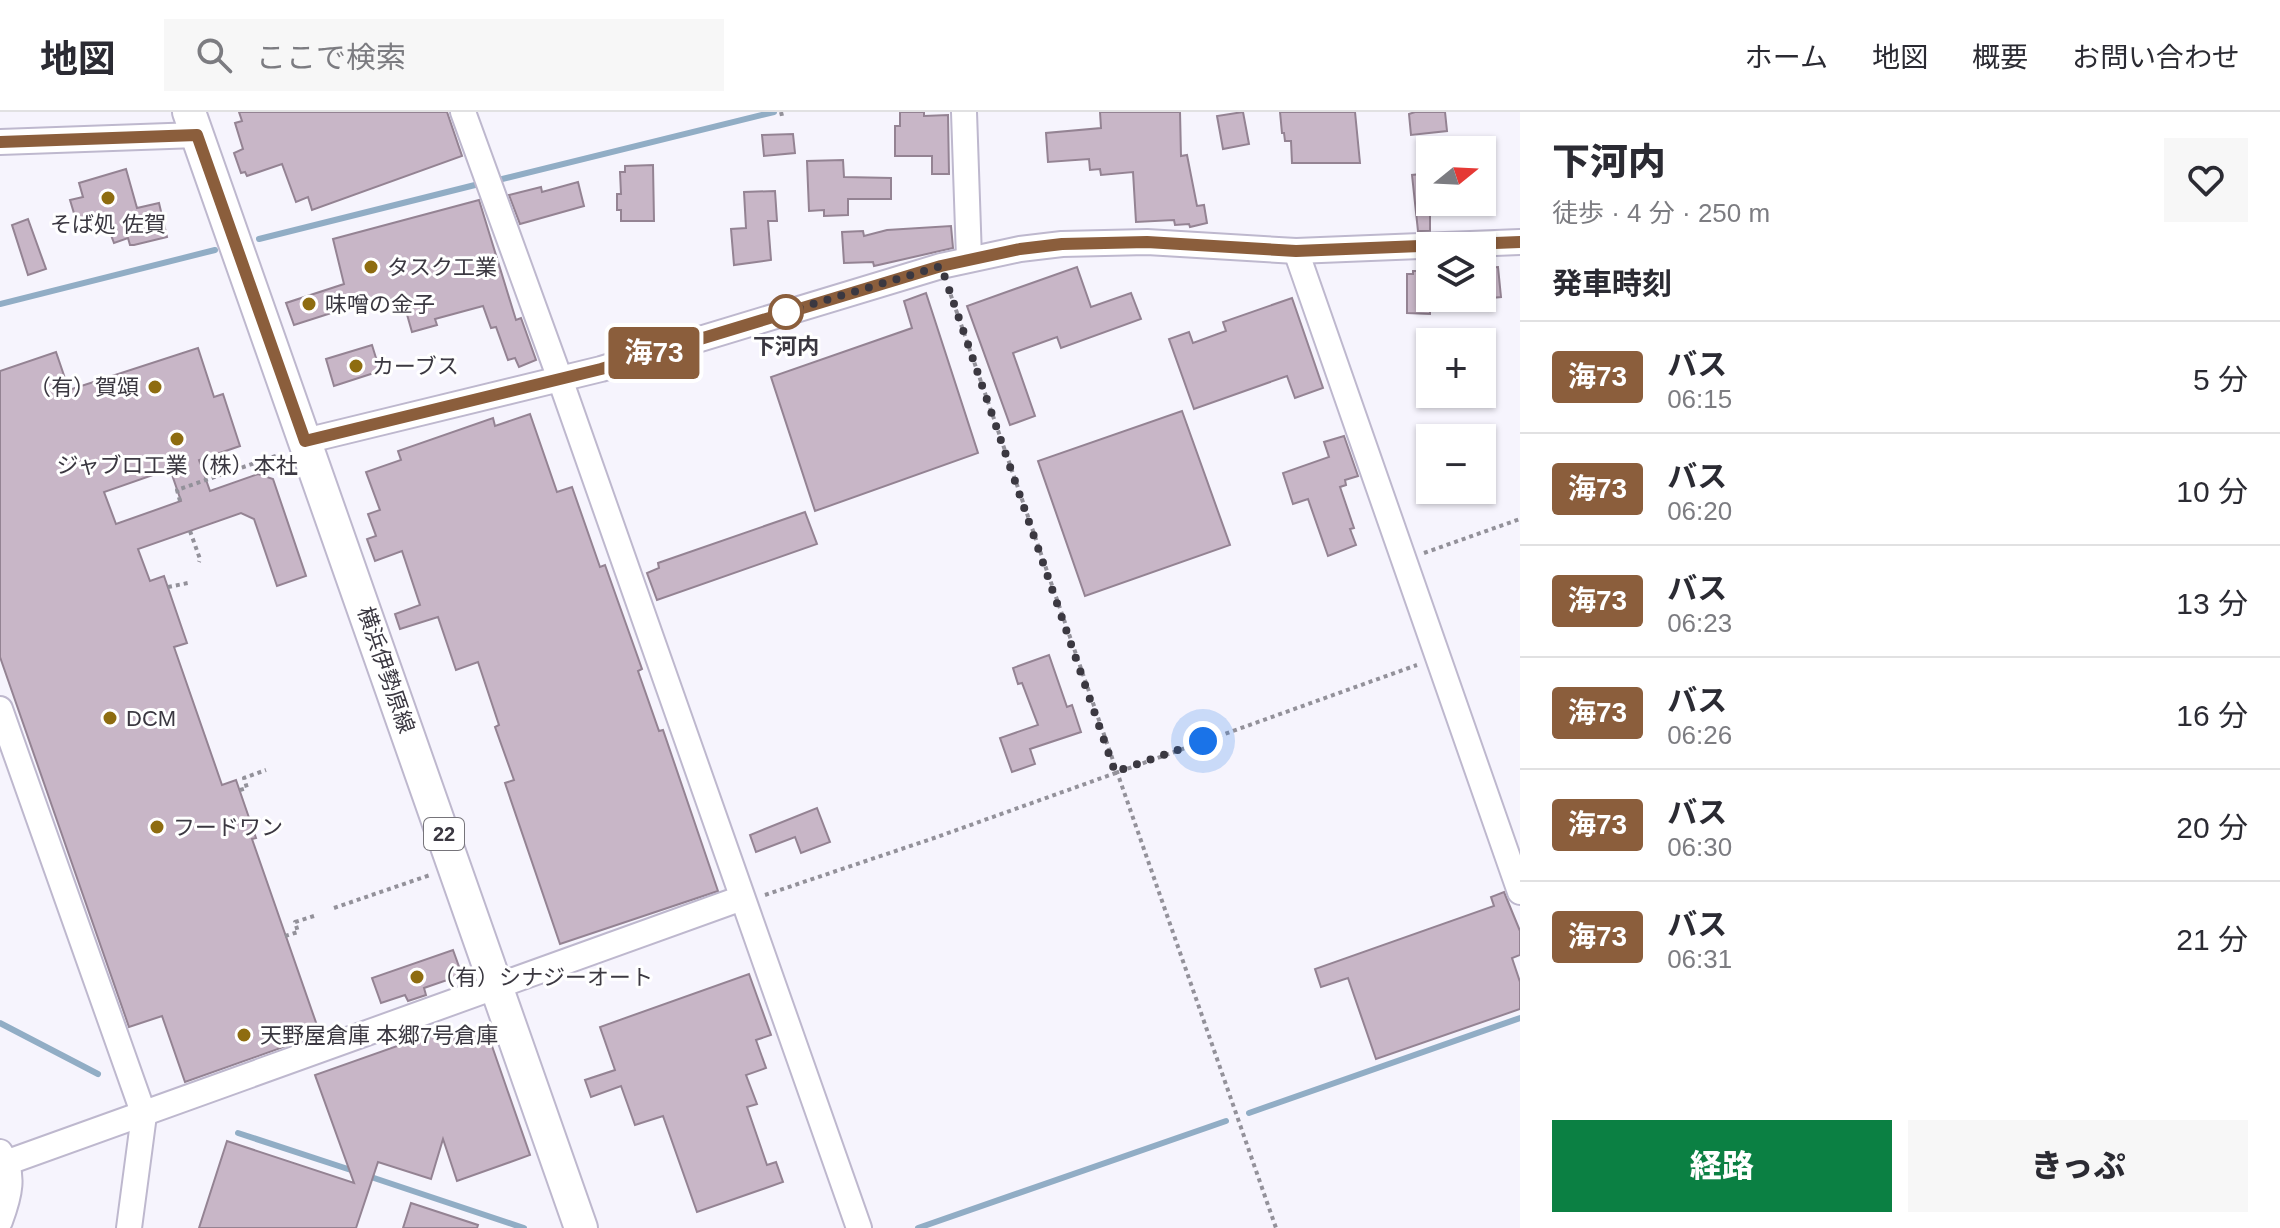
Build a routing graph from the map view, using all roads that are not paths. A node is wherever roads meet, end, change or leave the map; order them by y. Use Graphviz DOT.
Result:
graph roads {
  1 [pos="463,112"];
  2 [pos="964,112"];
  3 [pos="193,123"];
  4 [pos="0,142"];
  5 [pos="1520,242"];
  6 [pos="1296,251"];
  7 [pos="969,258"];
  8 [pos="560,379"];
  9 [pos="298,446"];
  10 [pos="0,709"];
  11 [pos="1520,892"];
  12 [pos="742,898"];
  13 [pos="498,986"];
  14 [pos="144,1115"];
  15 [pos="3,1160"];
  16 [pos="0,1221"];
  17 [pos="129,1228"];
  18 [pos="581,1228"];
  19 [pos="859,1228"];
  1 -- 8 [label="street"];
  2 -- 7 [label="street"];
  3 -- 4 [label="street"];
  3 -- 9 [label="main road, 横浜伊勢原線 / 22"];
  5 -- 6 [label="street"];
  6 -- 7 [label="street"];
  6 -- 11 [label="street"];
  7 -- 8 [label="street"];
  8 -- 9 [label="street"];
  8 -- 12 [label="street"];
  9 -- 13 [label="main road, 横浜伊勢原線 / 22"];
  10 -- 14 [label="street"];
  12 -- 13 [label="street"];
  12 -- 19 [label="street"];
  13 -- 14 [label="street"];
  13 -- 18 [label="main road, 横浜伊勢原線 / 22"];
  14 -- 15 [label="street"];
  14 -- 17 [label="street"];
  15 -- 16 [label="street"];
}
